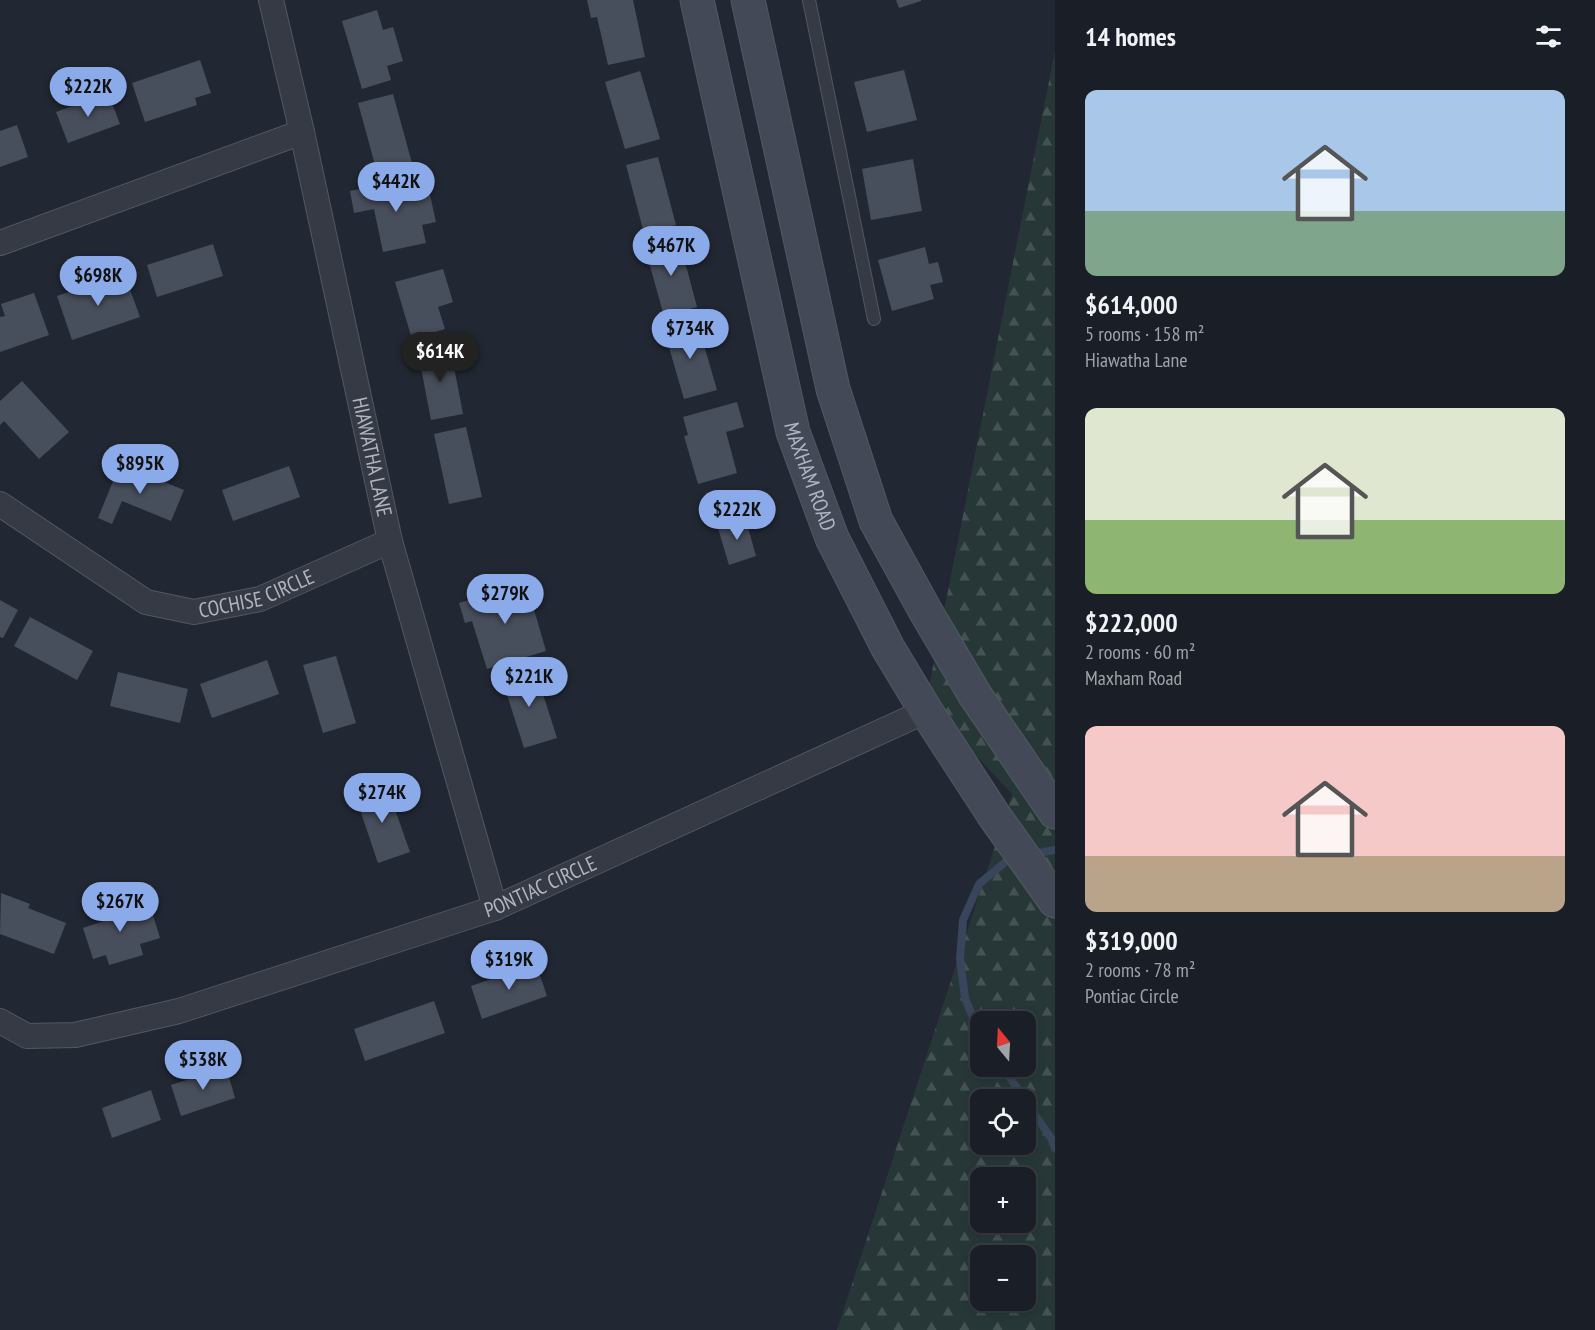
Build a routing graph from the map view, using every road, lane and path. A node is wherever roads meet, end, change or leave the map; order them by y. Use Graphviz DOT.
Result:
graph roads {
  1 [pos="271,0"];
  2 [pos="697,0"];
  3 [pos="748,0"];
  4 [pos="809,0"];
  5 [pos="302,132"];
  6 [pos="0,243"];
  7 [pos="874,319"];
  8 [pos="0,504"];
  9 [pos="390,541"];
  10 [pos="926,711"];
  11 [pos="1055,812"];
  12 [pos="1055,901"];
  13 [pos="495,908"];
  14 [pos="0,1021"];
  1 -- 5 [label="street, HIAWATHA LANE"];
  2 -- 10 [label="main road, MAXHAM ROAD"];
  3 -- 11 [label="main road"];
  4 -- 7 [label="lane"];
  5 -- 6 [label="street"];
  5 -- 9 [label="street, HIAWATHA LANE"];
  8 -- 9 [label="street, COCHISE CIRCLE"];
  9 -- 13 [label="street, HIAWATHA LANE"];
  10 -- 12 [label="main road, MAXHAM ROAD"];
  10 -- 13 [label="street, PONTIAC CIRCLE"];
  13 -- 14 [label="street, PONTIAC CIRCLE"];
}
